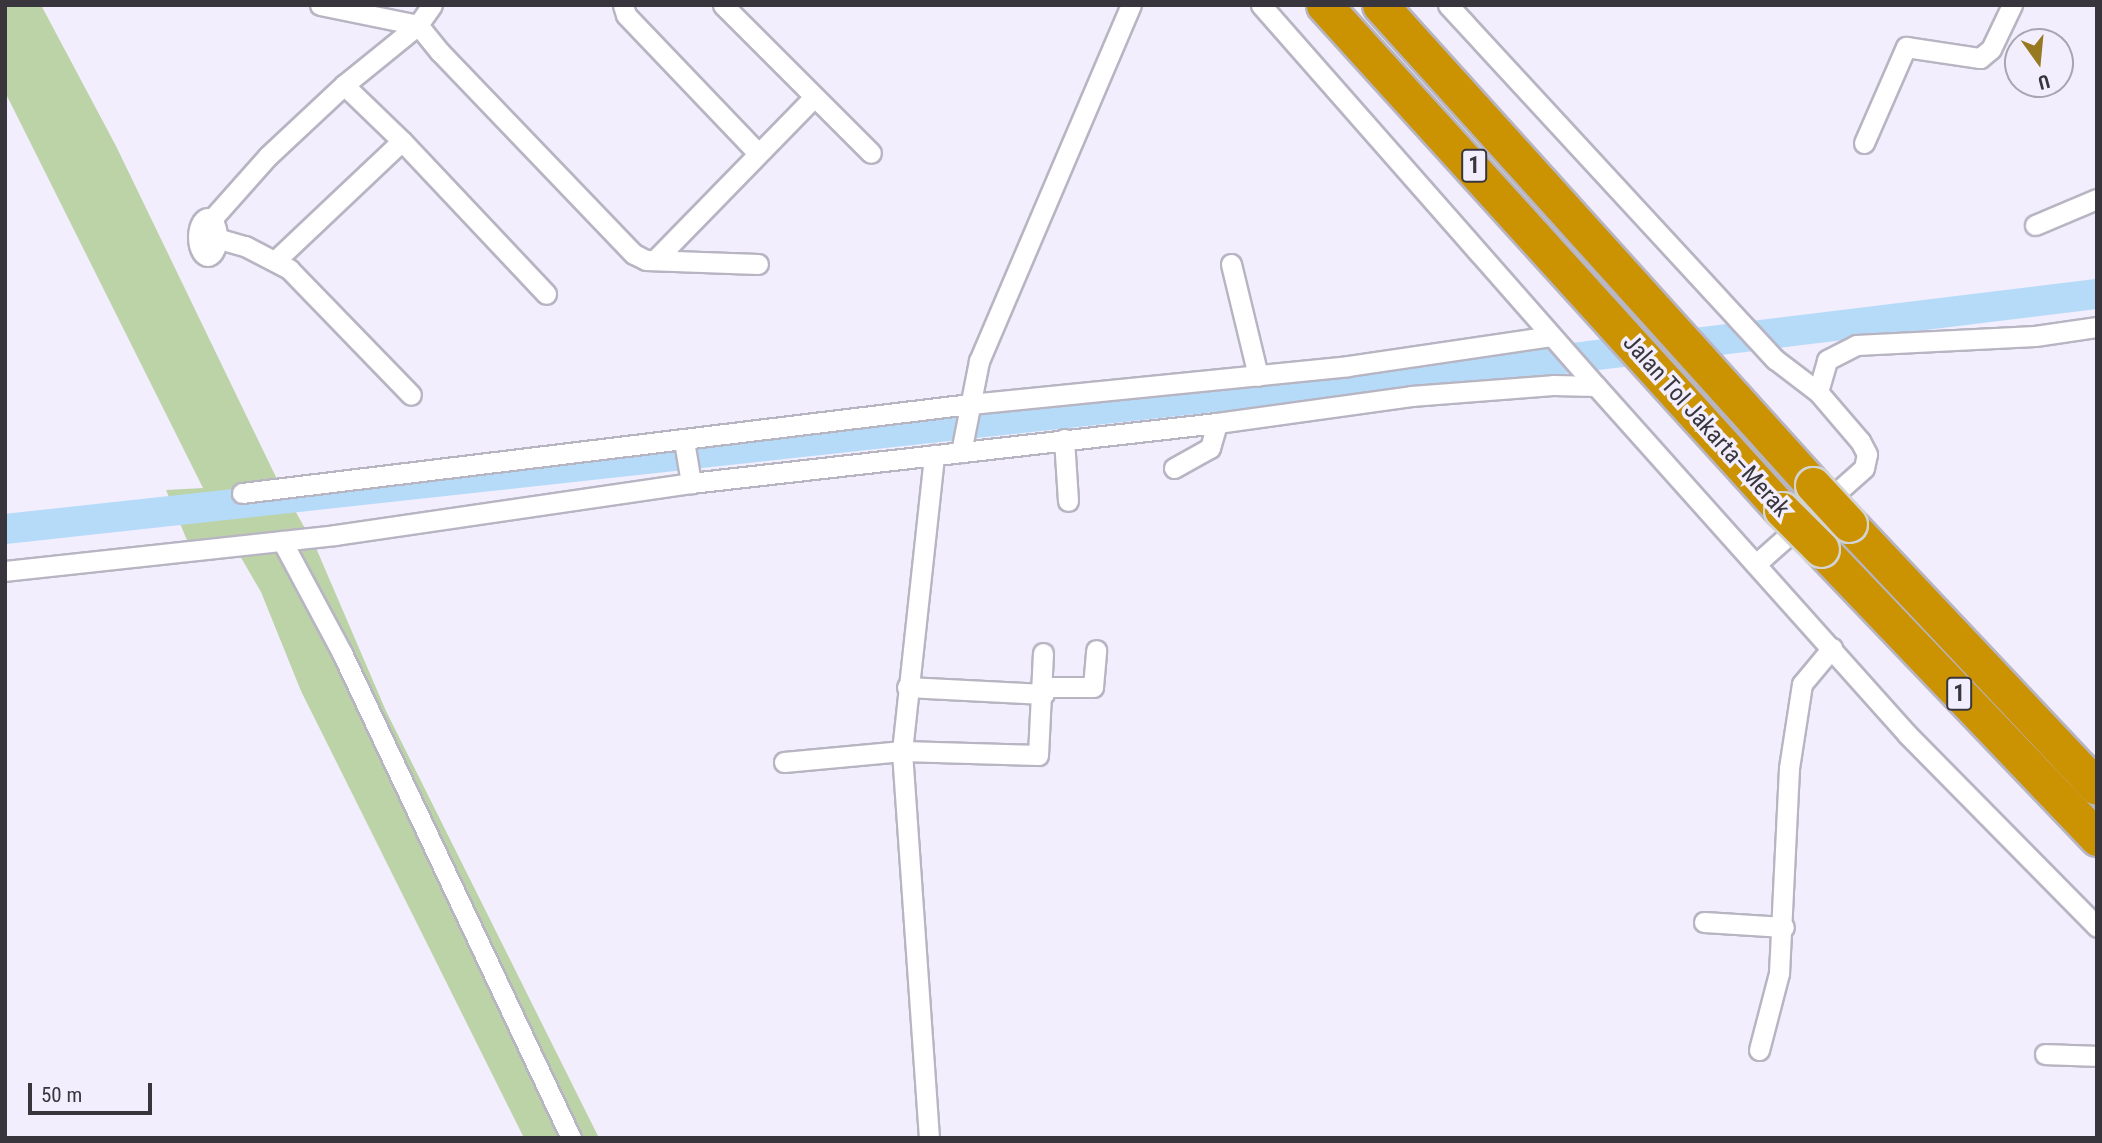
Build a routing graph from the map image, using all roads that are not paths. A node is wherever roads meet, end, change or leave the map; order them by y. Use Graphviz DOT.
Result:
graph roads {
  1 [pos="320,5"];
  2 [pos="432,5"];
  3 [pos="623,5"];
  4 [pos="723,5"];
  5 [pos="1131,5"];
  6 [pos="1261,5"];
  7 [pos="1324,5"];
  8 [pos="1380,5"];
  9 [pos="1448,5"];
  10 [pos="2012,5"];
  11 [pos="389,11"];
  12 [pos="418,25"];
  13 [pos="344,85"];
  14 [pos="814,97"];
  15 [pos="402,141"];
  16 [pos="1864,143"];
  17 [pos="758,153"];
  18 [pos="871,153"];
  19 [pos="2097,199"];
  20 [pos="2035,225"];
  21 [pos="657,258"];
  22 [pos="276,260"];
  23 [pos="758,264"];
  24 [pos="1231,264"];
  25 [pos="546,294"];
  26 [pos="2097,327"];
  27 [pos="1556,342"];
  28 [pos="1258,376"];
  29 [pos="1592,381"];
  30 [pos="1818,392"];
  31 [pos="411,395"];
  32 [pos="970,404"];
  33 [pos="1217,423"];
  34 [pos="1064,439"];
  35 [pos="685,445"];
  36 [pos="961,449"];
  37 [pos="934,455"];
  38 [pos="1174,468"];
  39 [pos="690,477"];
  40 [pos="242,493"];
  41 [pos="1068,501"];
  42 [pos="282,541"];
  43 [pos="1756,564"];
  44 [pos="5,571"];
  45 [pos="1832,648"];
  46 [pos="1096,650"];
  47 [pos="1043,653"];
  48 [pos="907,687"];
  49 [pos="1044,691"];
  50 [pos="902,751"];
  51 [pos="784,762"];
  52 [pos="2097,787"];
  53 [pos="2097,838"];
  54 [pos="1704,922"];
  55 [pos="1784,927"];
  56 [pos="2097,927"];
  57 [pos="1759,1050"];
  58 [pos="2045,1054"];
  59 [pos="2097,1056"];
  60 [pos="571,1138"];
  61 [pos="929,1138"];
  1 -- 11 [label="street"];
  2 -- 12 [label="street"];
  3 -- 17 [label="street"];
  4 -- 14 [label="street"];
  5 -- 32 [label="street"];
  6 -- 27 [label="street"];
  7 -- 53 [label="highway, Jalan Tol Jakarta–Merak / 1, bridge"];
  8 -- 52 [label="highway, Jalan Tol Jakarta–Merak / 1, bridge"];
  9 -- 30 [label="street"];
  10 -- 16 [label="street"];
  11 -- 12 [label="street"];
  12 -- 13 [label="street"];
  12 -- 21 [label="street"];
  13 -- 15 [label="street"];
  13 -- 22 [label="street"];
  14 -- 17 [label="street"];
  14 -- 18 [label="street"];
  15 -- 22 [label="street"];
  15 -- 25 [label="street"];
  17 -- 21 [label="street"];
  19 -- 20 [label="street"];
  21 -- 23 [label="street"];
  22 -- 31 [label="street"];
  24 -- 28 [label="street"];
  26 -- 30 [label="street"];
  27 -- 28 [label="street"];
  27 -- 29 [label="street"];
  28 -- 32 [label="street"];
  29 -- 33 [label="street"];
  29 -- 43 [label="street"];
  30 -- 43 [label="street"];
  32 -- 35 [label="street"];
  32 -- 36 [label="street"];
  33 -- 34 [label="street"];
  33 -- 38 [label="street"];
  34 -- 36 [label="street"];
  34 -- 41 [label="street"];
  35 -- 39 [label="street"];
  35 -- 40 [label="street"];
  36 -- 37 [label="street"];
  37 -- 39 [label="street"];
  37 -- 48 [label="street"];
  39 -- 42 [label="street"];
  42 -- 44 [label="street"];
  42 -- 60 [label="street"];
  43 -- 45 [label="street"];
  45 -- 55 [label="street"];
  45 -- 56 [label="street"];
  46 -- 49 [label="street"];
  47 -- 49 [label="street"];
  48 -- 49 [label="street"];
  48 -- 50 [label="street"];
  49 -- 50 [label="street"];
  50 -- 51 [label="street"];
  50 -- 61 [label="street"];
  54 -- 55 [label="street"];
  55 -- 57 [label="street"];
  58 -- 59 [label="street"];
}
